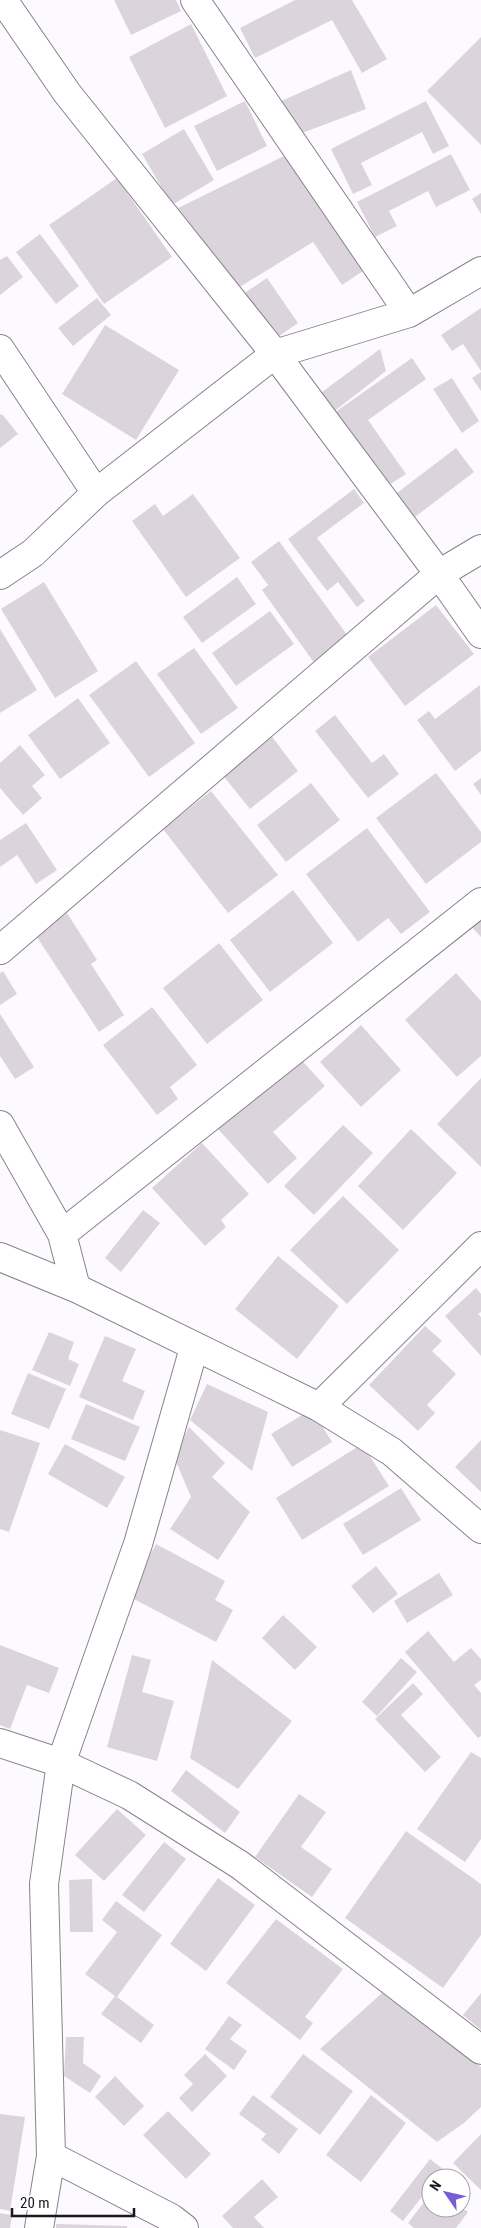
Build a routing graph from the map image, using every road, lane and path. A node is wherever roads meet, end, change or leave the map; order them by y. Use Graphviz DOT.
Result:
graph roads {
  1 [pos="4,0"];
  2 [pos="195,0"];
  3 [pos="481,271"];
  4 [pos="408,313"];
  5 [pos="0,349"];
  6 [pos="275,354"];
  7 [pos="96,493"];
  8 [pos="481,549"];
  9 [pos="0,574"];
  10 [pos="439,574"];
  11 [pos="481,634"];
  12 [pos="481,902"];
  13 [pos="0,950"];
  14 [pos="0,1125"];
  15 [pos="62,1234"];
  16 [pos="481,1246"];
  17 [pos="0,1257"];
  18 [pos="76,1288"];
  19 [pos="194,1348"];
  20 [pos="319,1408"];
  21 [pos="481,1529"];
  22 [pos="0,1743"];
  23 [pos="61,1763"];
  24 [pos="481,2050"];
  25 [pos="51,2156"];
  26 [pos="39,2228"];
  27 [pos="184,2228"];
  1 -- 6 [label="street"];
  2 -- 4 [label="street"];
  3 -- 4 [label="street"];
  4 -- 6 [label="street"];
  5 -- 7 [label="street"];
  6 -- 7 [label="street"];
  6 -- 10 [label="street"];
  7 -- 9 [label="street"];
  8 -- 10 [label="street"];
  10 -- 11 [label="street"];
  10 -- 13 [label="street"];
  12 -- 15 [label="street"];
  14 -- 15 [label="street"];
  15 -- 18 [label="street"];
  16 -- 20 [label="street"];
  17 -- 18 [label="street"];
  18 -- 19 [label="street"];
  19 -- 20 [label="street"];
  19 -- 23 [label="street"];
  20 -- 21 [label="street"];
  22 -- 23 [label="street"];
  23 -- 24 [label="street"];
  23 -- 25 [label="street"];
  25 -- 26 [label="street"];
  25 -- 27 [label="street"];
}
